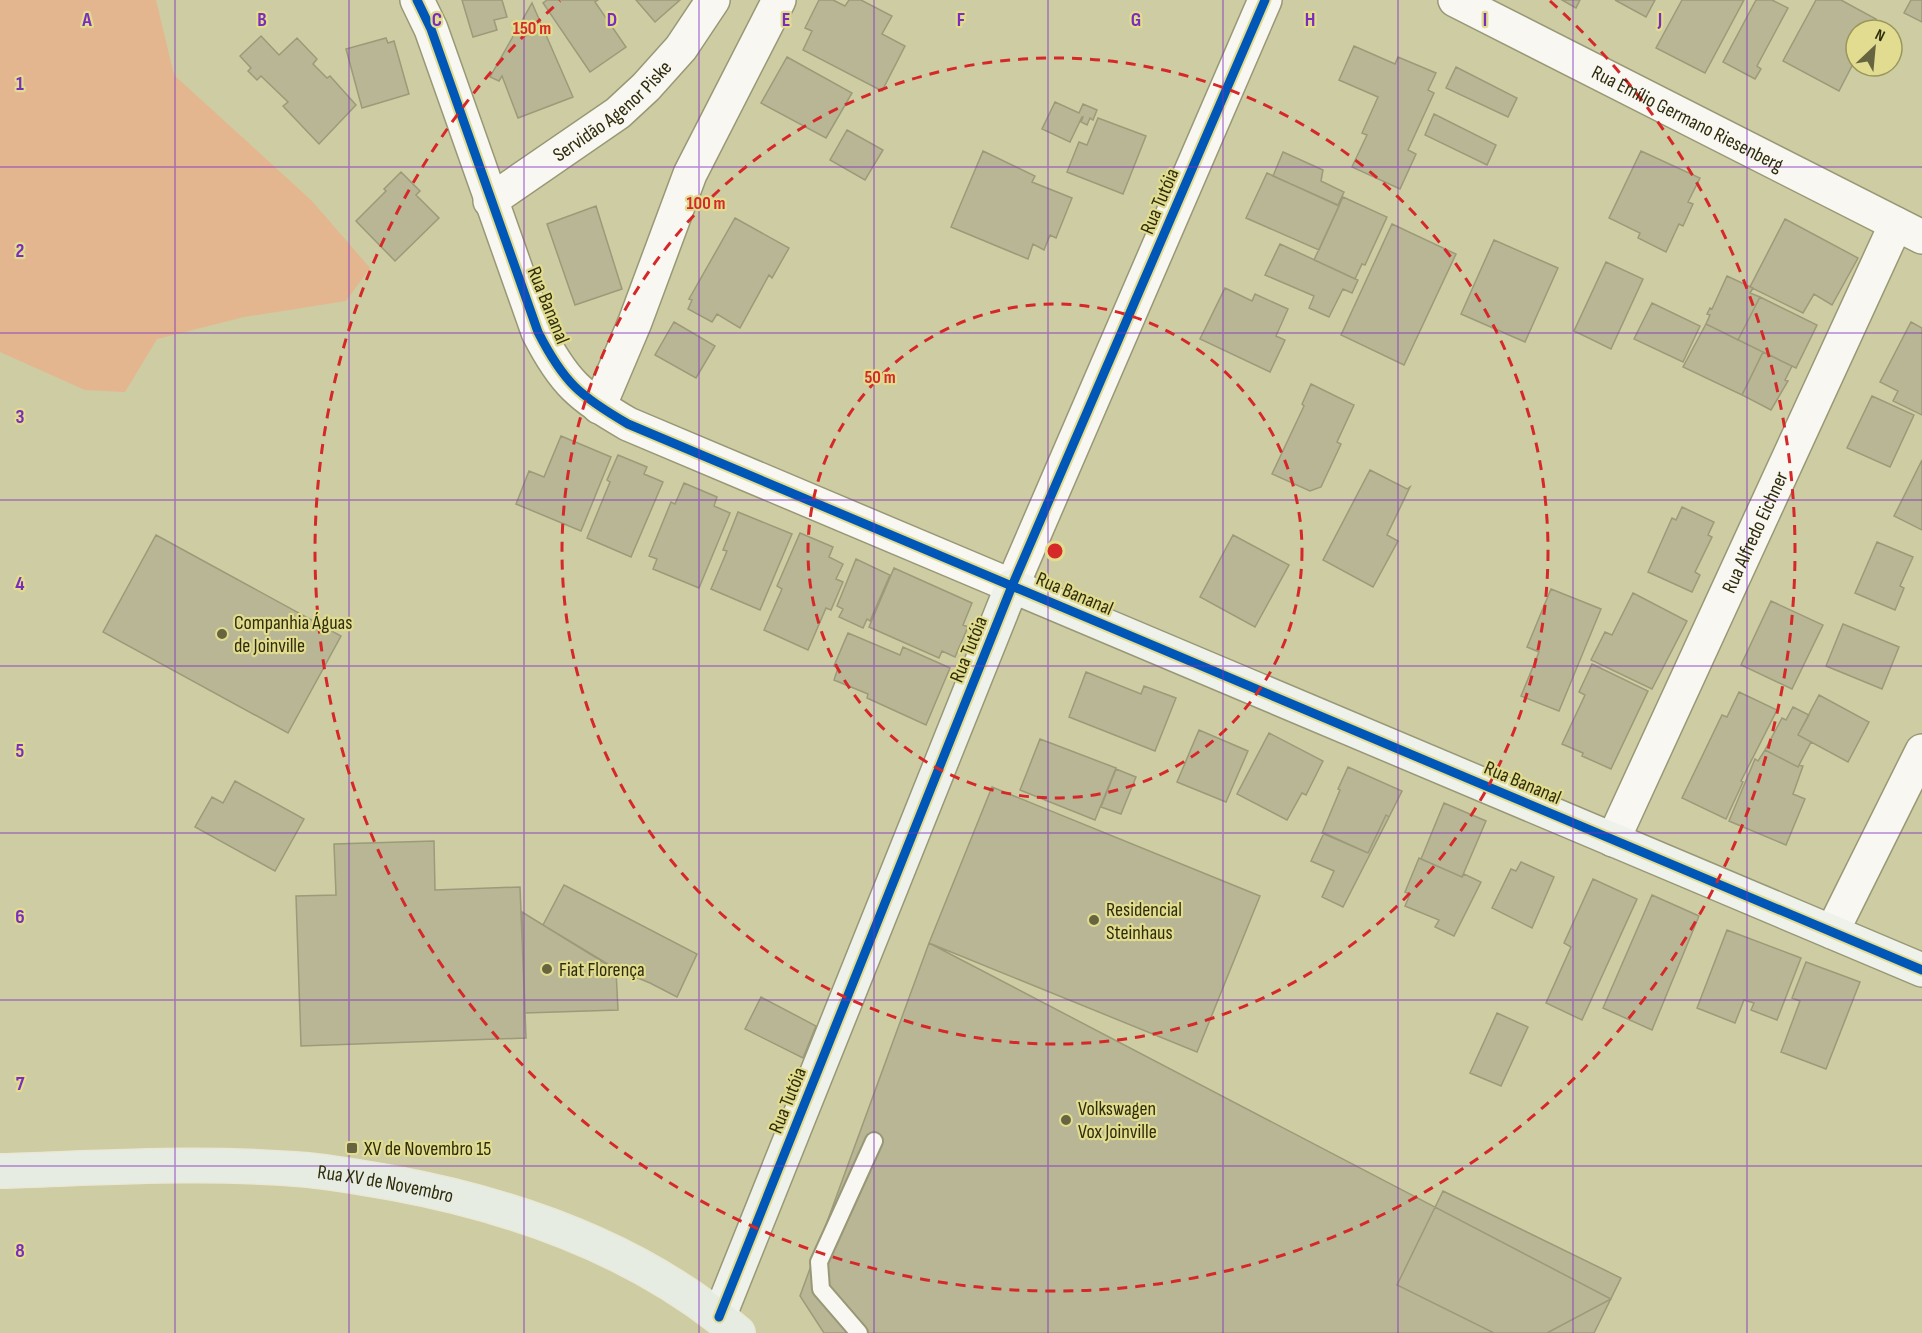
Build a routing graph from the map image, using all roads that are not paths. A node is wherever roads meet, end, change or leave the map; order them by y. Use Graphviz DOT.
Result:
graph roads {
  1 [pos="417,0"];
  2 [pos="713,0"];
  3 [pos="779,0"];
  4 [pos="1265,0"];
  5 [pos="1455,0"];
  6 [pos="490,201"];
  7 [pos="1909,231"];
  8 [pos="600,407"];
  9 [pos="1012,586"];
  10 [pos="1922,751"];
  11 [pos="1612,840"];
  12 [pos="1832,932"];
  13 [pos="1922,970"];
  14 [pos="874,1142"];
  15 [pos="0,1172"];
  16 [pos="722,1328"];
  17 [pos="859,1333"];
  1 -- 6 [label="street, Rua Bananal"];
  2 -- 6 [label="street, Servidão Agenor Piske"];
  3 -- 8 [label="street"];
  4 -- 9 [label="street, Rua Tutóia"];
  5 -- 7 [label="street, Rua Emílio Germano Riesenberg"];
  6 -- 8 [label="street, Rua Bananal"];
  7 -- 11 [label="street, Rua Alfredo Eichner"];
  8 -- 9 [label="street, Rua Bananal"];
  9 -- 11 [label="street, Rua Bananal"];
  9 -- 16 [label="street, Rua Tutóia"];
  10 -- 12 [label="street"];
  11 -- 12 [label="street, Rua Bananal"];
  12 -- 13 [label="street, Rua Bananal"];
  14 -- 17 [label="lane"];
  15 -- 16 [label="main road, Rua XV de Novembro"];
}
